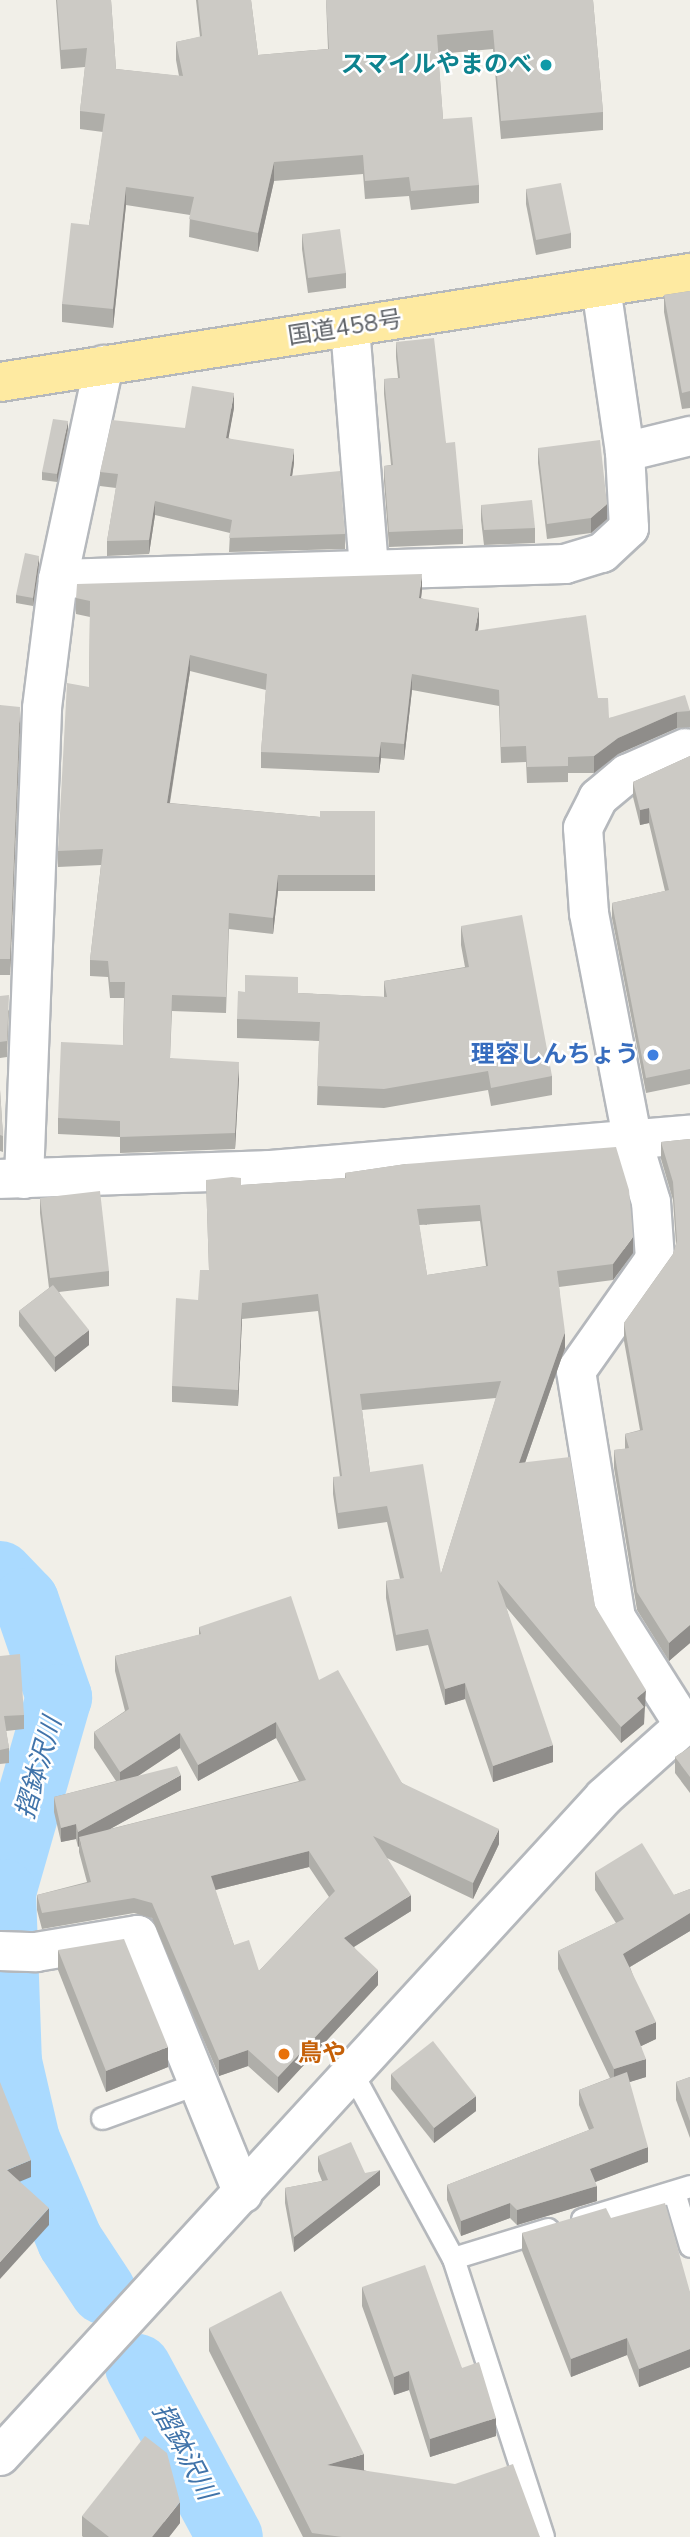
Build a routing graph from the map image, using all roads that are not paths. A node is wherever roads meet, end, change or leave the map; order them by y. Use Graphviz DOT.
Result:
graph roads {
  1 [pos="690,273"];
  2 [pos="601,288"];
  3 [pos="350,327"];
  4 [pos="104,365"];
  5 [pos="0,382"];
  6 [pos="690,436"];
  7 [pos="625,452"];
  8 [pos="369,571"];
  9 [pos="58,579"];
  10 [pos="687,748"];
  11 [pos="690,1135"];
  12 [pos="634,1142"];
  13 [pos="12,1179"];
  14 [pos="687,1722"];
  15 [pos="18,1951"];
  16 [pos="352,2073"];
  17 [pos="198,2083"];
  18 [pos="102,2118"];
  19 [pos="682,2189"];
  20 [pos="243,2194"];
  21 [pos="690,2246"];
  22 [pos="453,2258"];
  23 [pos="0,2456"];
  24 [pos="543,2537"];
  1 -- 2 [label="highway, 国道458号"];
  2 -- 3 [label="highway, 国道458号"];
  2 -- 7 [label="street"];
  3 -- 4 [label="highway, 国道458号"];
  3 -- 8 [label="street"];
  4 -- 5 [label="highway, 国道458号"];
  4 -- 9 [label="street"];
  6 -- 7 [label="street"];
  7 -- 8 [label="street"];
  8 -- 9 [label="street"];
  9 -- 13 [label="street"];
  10 -- 12 [label="street"];
  11 -- 12 [label="street"];
  12 -- 13 [label="street"];
  12 -- 14 [label="street"];
  14 -- 16 [label="street"];
  15 -- 17 [label="street"];
  16 -- 20 [label="street"];
  16 -- 22 [label="lane"];
  17 -- 18 [label="lane"];
  17 -- 20 [label="street"];
  19 -- 21 [label="lane"];
  19 -- 22 [label="lane"];
  20 -- 23 [label="street"];
  22 -- 24 [label="lane"];
}
